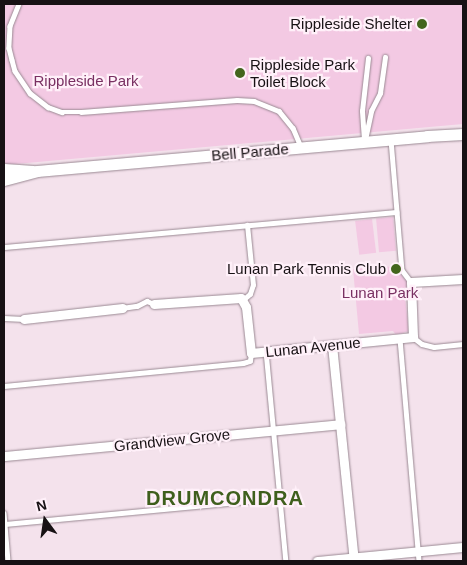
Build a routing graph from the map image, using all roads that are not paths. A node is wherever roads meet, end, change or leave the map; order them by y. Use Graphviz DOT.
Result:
graph roads {
  1 [pos="19,4"];
  2 [pos="385,57"];
  3 [pos="368,58"];
  4 [pos="463,134"];
  5 [pos="391,139"];
  6 [pos="365,141"];
  7 [pos="301,147"];
  8 [pos="4,169"];
  9 [pos="37,171"];
  10 [pos="4,180"];
  11 [pos="396,212"];
  12 [pos="247,225"];
  13 [pos="4,247"];
  14 [pos="463,279"];
  15 [pos="411,282"];
  16 [pos="243,300"];
  17 [pos="154,304"];
  18 [pos="122,308"];
  19 [pos="4,318"];
  20 [pos="24,319"];
  21 [pos="414,337"];
  22 [pos="400,339"];
  23 [pos="463,344"];
  24 [pos="332,345"];
  25 [pos="266,351"];
  26 [pos="251,353"];
  27 [pos="4,386"];
  28 [pos="340,424"];
  29 [pos="273,430"];
  30 [pos="4,456"];
  31 [pos="280,498"];
  32 [pos="4,513"];
  33 [pos="5,524"];
  34 [pos="463,547"];
  35 [pos="418,551"];
  36 [pos="354,559"];
  37 [pos="8,561"];
  38 [pos="286,561"];
  39 [pos="317,561"];
  40 [pos="419,561"];
  1 -- 7 [label="lane"];
  2 -- 6 [label="lane"];
  3 -- 6 [label="lane"];
  4 -- 5 [label="street, Bell Parade"];
  5 -- 6 [label="street, Bell Parade"];
  5 -- 11 [label="lane"];
  6 -- 7 [label="street, Bell Parade"];
  7 -- 9 [label="street, Bell Parade"];
  8 -- 9 [label="street, Bell Parade"];
  9 -- 10 [label="street, Bell Parade"];
  11 -- 12 [label="lane"];
  11 -- 15 [label="lane"];
  12 -- 13 [label="lane"];
  12 -- 16 [label="lane"];
  14 -- 15 [label="street"];
  15 -- 21 [label="street"];
  16 -- 17 [label="street"];
  16 -- 26 [label="street, Lunan Avenue"];
  17 -- 18 [label="lane"];
  18 -- 20 [label="street"];
  19 -- 20 [label="lane"];
  21 -- 22 [label="street, Lunan Avenue"];
  21 -- 23 [label="lane"];
  22 -- 24 [label="street, Lunan Avenue"];
  22 -- 35 [label="lane"];
  24 -- 25 [label="street, Lunan Avenue"];
  24 -- 28 [label="street"];
  25 -- 26 [label="street, Lunan Avenue"];
  25 -- 29 [label="lane"];
  26 -- 27 [label="lane"];
  28 -- 29 [label="street, Grandview Grove"];
  28 -- 36 [label="street"];
  29 -- 30 [label="street, Grandview Grove"];
  29 -- 31 [label="lane"];
  31 -- 33 [label="lane"];
  31 -- 38 [label="lane"];
  32 -- 33 [label="lane"];
  33 -- 37 [label="lane"];
  34 -- 35 [label="street"];
  35 -- 36 [label="street"];
  35 -- 40 [label="lane"];
  36 -- 39 [label="street"];
}
